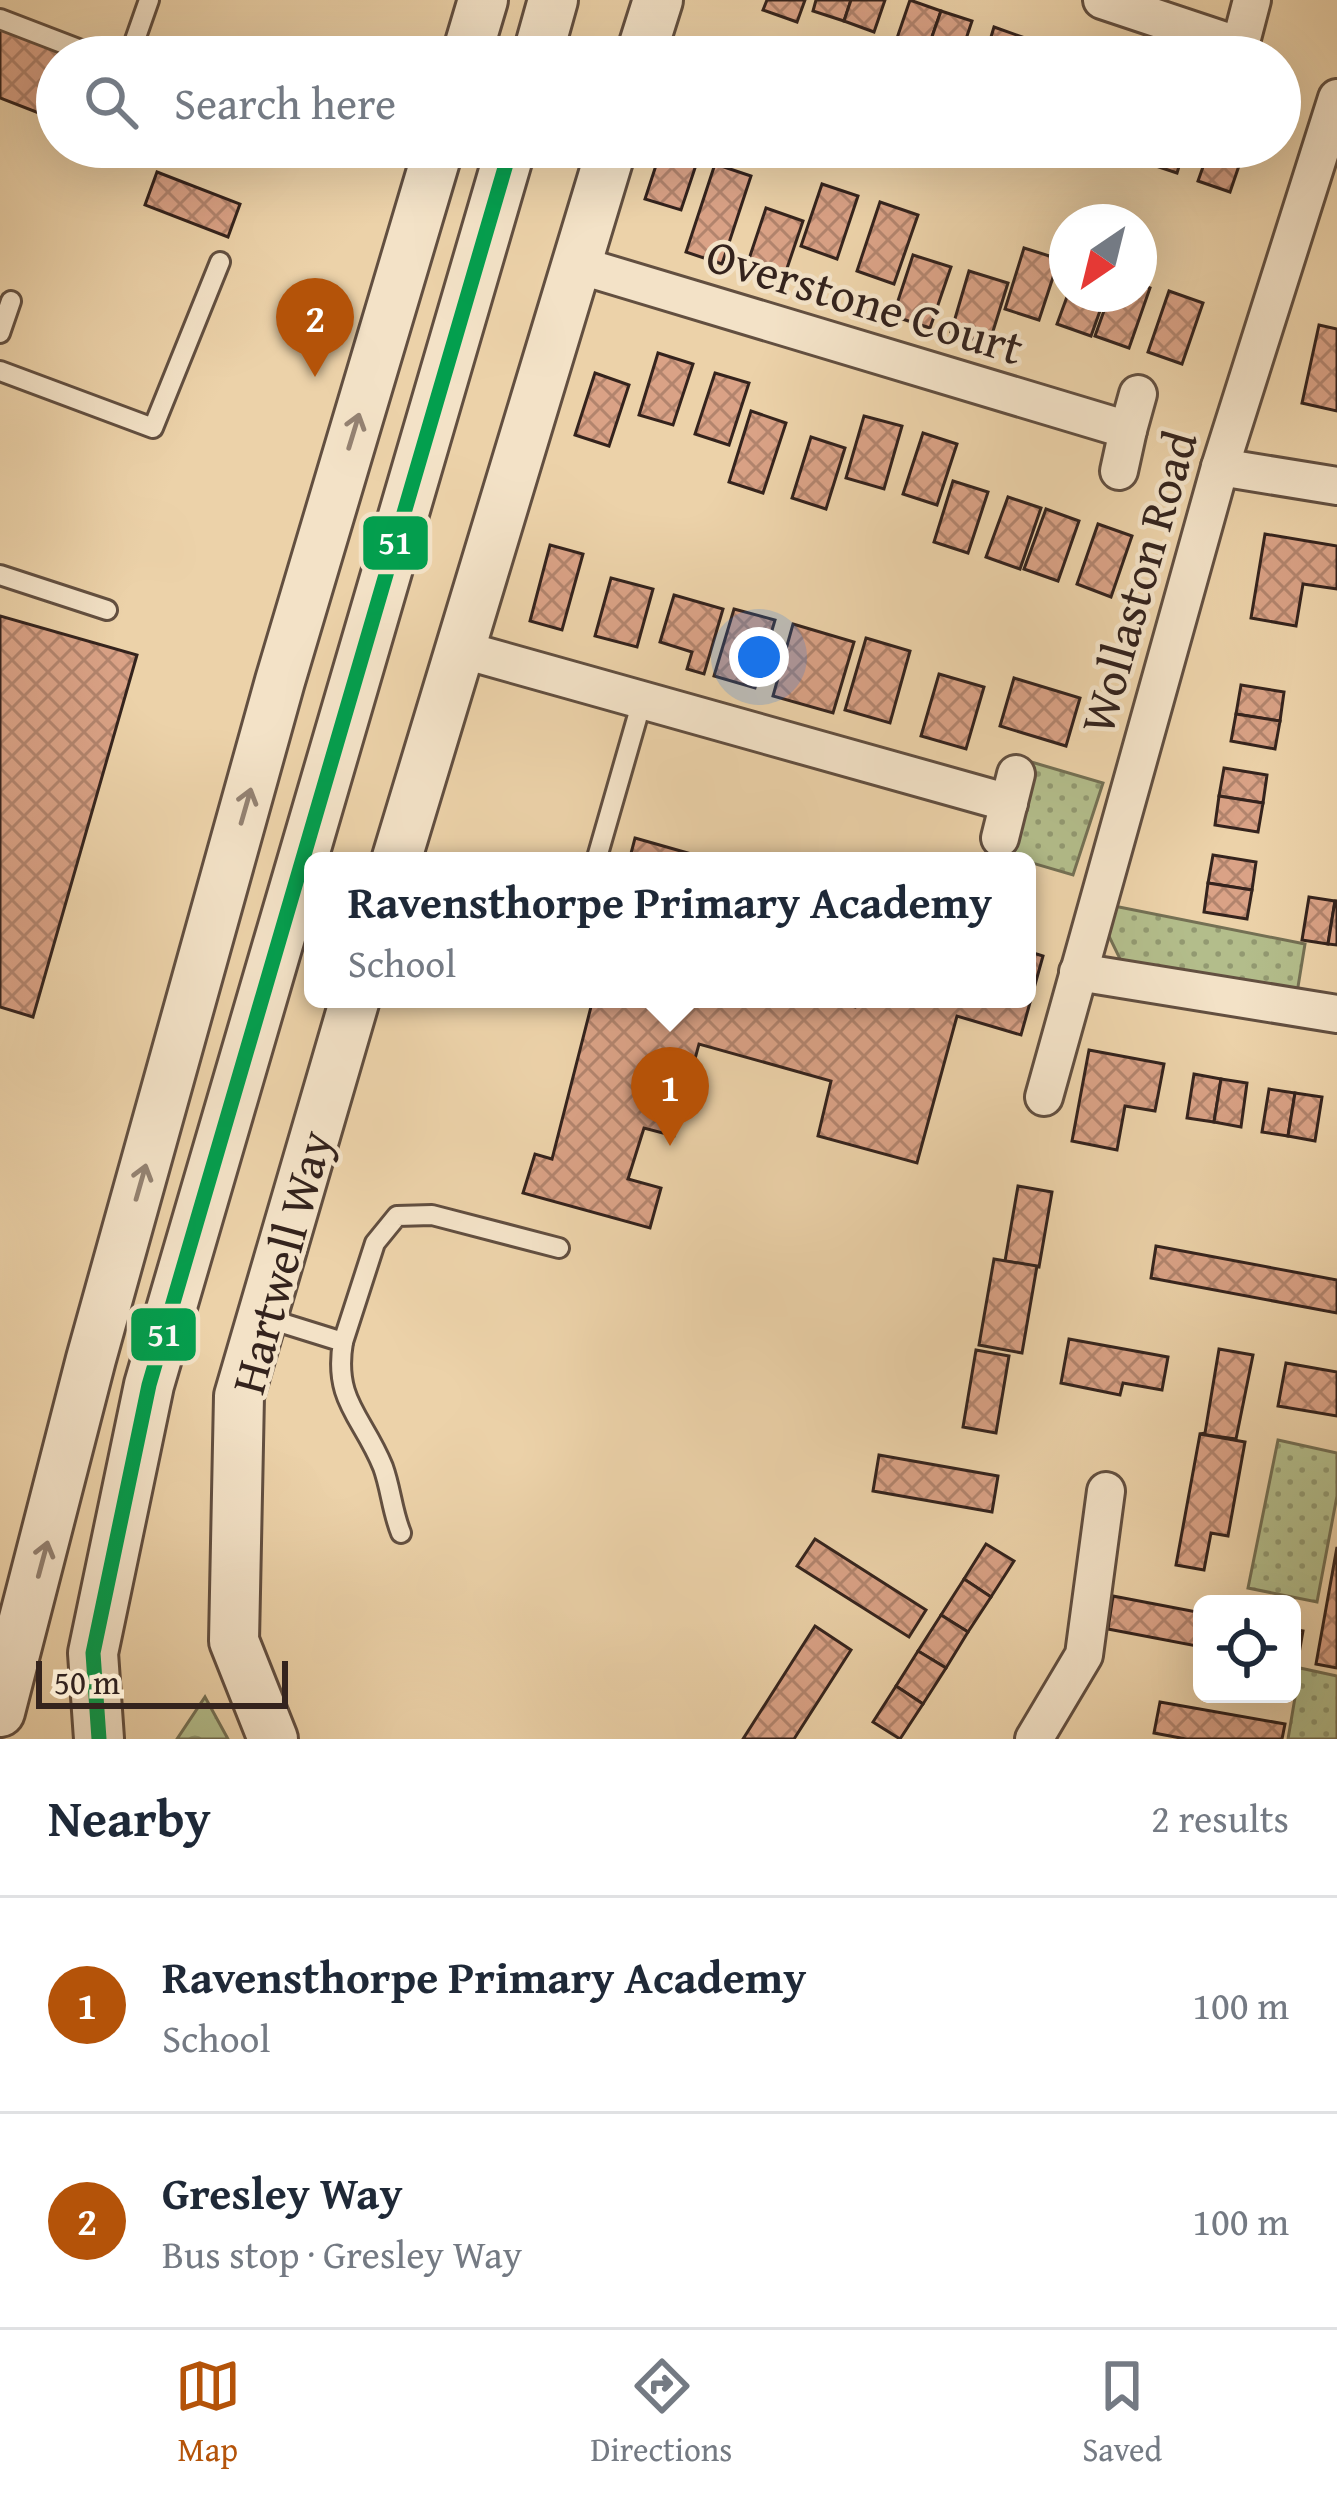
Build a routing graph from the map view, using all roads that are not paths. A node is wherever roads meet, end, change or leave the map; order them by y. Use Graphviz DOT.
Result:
graph roads {
  1 [pos="149,0"];
  2 [pos="483,0"];
  3 [pos="554,0"];
  4 [pos="658,0"];
  5 [pos="1102,0"];
  6 [pos="1252,0"];
  7 [pos="0,19"];
  8 [pos="44,36"];
  9 [pos="136,36"];
  10 [pos="472,36"];
  11 [pos="543,36"];
  12 [pos="647,36"];
  13 [pos="1198,36"];
  14 [pos="1242,36"];
  15 [pos="1337,98"];
  16 [pos="433,168"];
  17 [pos="505,168"];
  18 [pos="605,168"];
  19 [pos="220,262"];
  20 [pos="575,264"];
  21 [pos="11,301"];
  22 [pos="0,333"];
  23 [pos="0,371"];
  24 [pos="1138,394"];
  25 [pos="1128,430"];
  26 [pos="1220,467"];
  27 [pos="1119,470"];
  28 [pos="1337,486"];
  29 [pos="0,575"];
  30 [pos="107,610"];
  31 [pos="460,649"];
  32 [pos="641,701"];
  33 [pos="1008,805"];
  34 [pos="305,852"];
  35 [pos="399,852"];
  36 [pos="599,852"];
  37 [pos="304,855"];
  38 [pos="1078,972"];
  39 [pos="352,1008"];
  40 [pos="1337,1014"];
  41 [pos="1044,1096"];
  42 [pos="559,1248"];
  43 [pos="262,1317"];
  44 [pos="343,1342"];
  45 [pos="1106,1491"];
  46 [pos="401,1533"];
  47 [pos="0,1712"];
  48 [pos="99,1739"];
  49 [pos="273,1739"];
  50 [pos="1034,1739"];
  1 -- 9 [label="lane"];
  2 -- 10 [label="street"];
  3 -- 11 [label="street"];
  4 -- 12 [label="street"];
  5 -- 13 [label="street"];
  6 -- 14 [label="street"];
  7 -- 8 [label="lane"];
  15 -- 26 [label="street, Wollaston Road"];
  47 -- 16 [label="street, one-way"];
  17 -- 34 [label="street"];
  18 -- 20 [label="street"];
  19 -- 23 [label="lane"];
  20 -- 25 [label="street, Overstone Court"];
  20 -- 31 [label="street"];
  21 -- 22 [label="lane"];
  24 -- 25 [label="street"];
  25 -- 27 [label="street"];
  26 -- 28 [label="street"];
  26 -- 38 [label="street, Wollaston Road"];
  29 -- 30 [label="lane"];
  31 -- 32 [label="street"];
  31 -- 35 [label="street"];
  32 -- 33 [label="street"];
  32 -- 36 [label="lane"];
  37 -- 48 [label="street"];
  38 -- 40 [label="street"];
  38 -- 41 [label="street, Wollaston Road"];
  39 -- 43 [label="street, Hartwell Way"];
  42 -- 44 [label="lane"];
  43 -- 44 [label="lane"];
  43 -- 49 [label="street, Hartwell Way"];
  44 -- 46 [label="lane"];
  45 -- 50 [label="street"];
}
